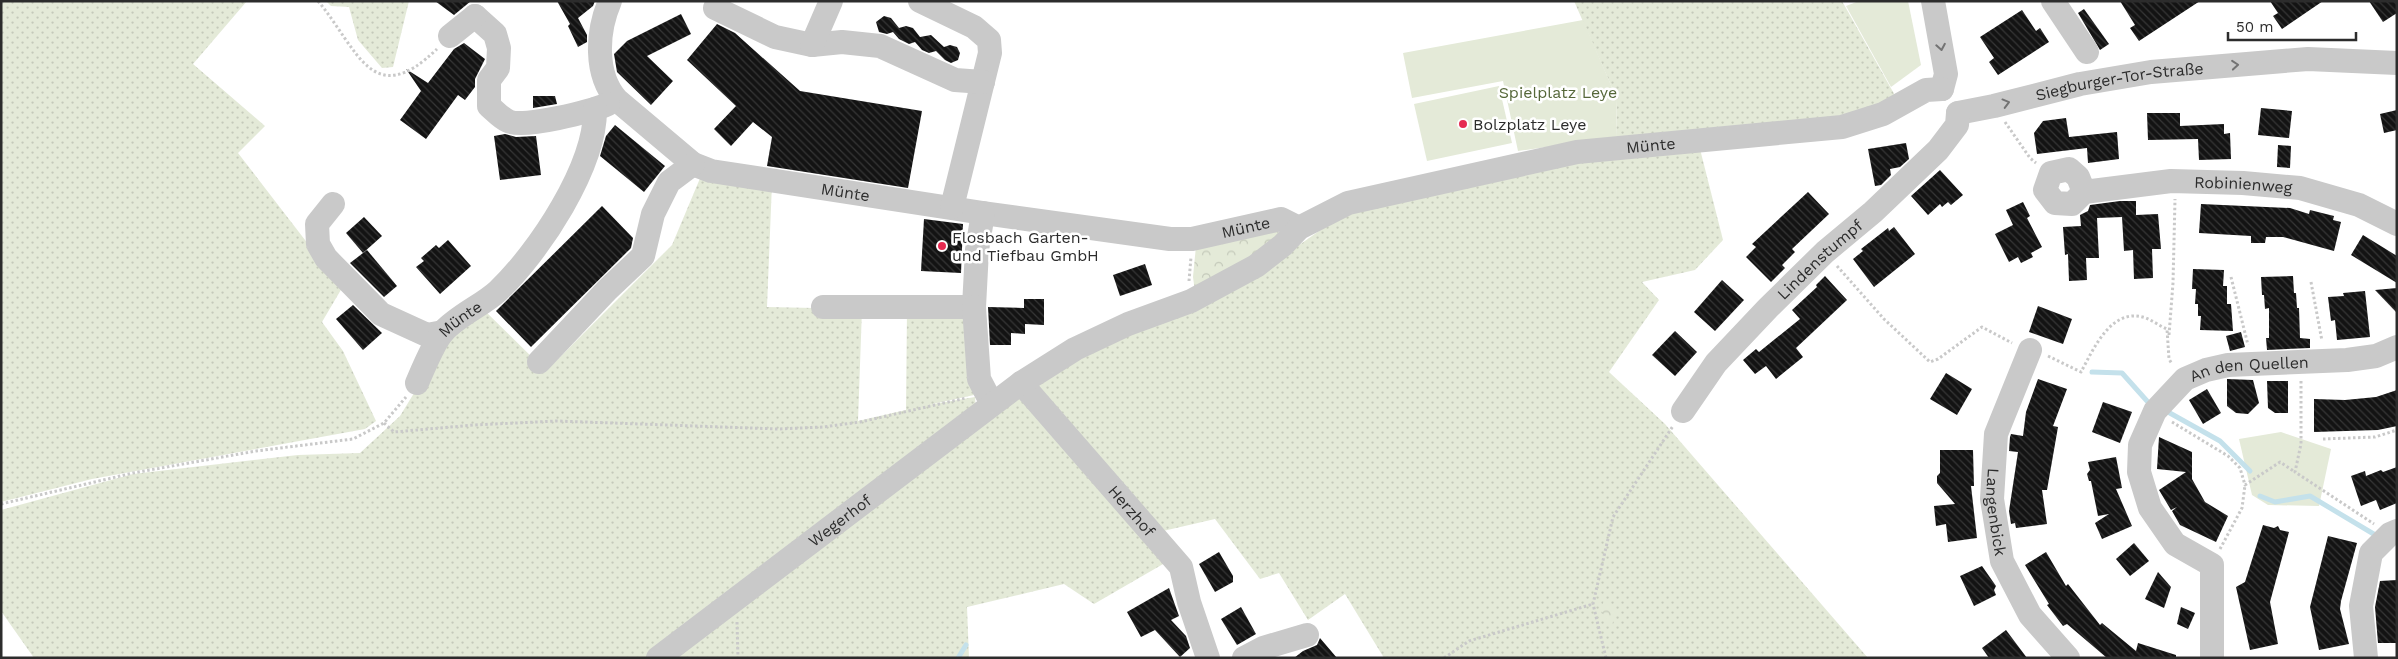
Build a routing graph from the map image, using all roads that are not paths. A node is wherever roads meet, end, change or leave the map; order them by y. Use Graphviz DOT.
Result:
graph roads {
  1 [pos="610,1"];
  2 [pos="831,1"];
  3 [pos="920,1"];
  4 [pos="2053,1"];
  5 [pos="1936,2"];
  6 [pos="715,8"];
  7 [pos="477,9"];
  8 [pos="450,36"];
  9 [pos="812,45"];
  10 [pos="2087,52"];
  11 [pos="2397,63"];
  12 [pos="982,82"];
  13 [pos="1942,89"];
  14 [pos="617,100"];
  15 [pos="595,109"];
  16 [pos="1958,113"];
  17 [pos="693,164"];
  18 [pos="2051,173"];
  19 [pos="333,204"];
  20 [pos="952,207"];
  21 [pos="983,213"];
  22 [pos="2397,224"];
  23 [pos="1299,228"];
  24 [pos="823,307"];
  25 [pos="974,307"];
  26 [pos="443,332"];
  27 [pos="2397,347"];
  28 [pos="2030,350"];
  29 [pos="540,362"];
  30 [pos="417,383"];
  31 [pos="1021,383"];
  32 [pos="992,404"];
  33 [pos="1683,411"];
  34 [pos="2394,532"];
  35 [pos="1307,636"];
  36 [pos="658,658"];
  37 [pos="1208,658"];
  38 [pos="1244,658"];
  39 [pos="2068,658"];
  40 [pos="2212,658"];
  41 [pos="2366,658"];
  1 -- 14 [label="street, Münte"];
  2 -- 9 [label="street"];
  3 -- 12 [label="street"];
  4 -- 10 [label="street"];
  5 -- 13 [label="street, one-way"];
  6 -- 9 [label="street"];
  7 -- 8 [label="street"];
  7 -- 15 [label="street"];
  9 -- 12 [label="street"];
  16 -- 11 [label="street, Siegburger-Tor-Straße, one-way"];
  12 -- 20 [label="street"];
  13 -- 16 [label="street"];
  13 -- 23 [label="street, Münte"];
  14 -- 15 [label="street"];
  14 -- 17 [label="street, Münte"];
  15 -- 26 [label="street, Münte"];
  16 -- 33 [label="street, Lindenstumpf"];
  17 -- 20 [label="street, Münte"];
  17 -- 29 [label="street"];
  18 -- 22 [label="street, Robinienweg"];
  19 -- 26 [label="street"];
  20 -- 21 [label="street, Münte"];
  21 -- 23 [label="street, Münte"];
  21 -- 25 [label="street"];
  23 -- 31 [label="street, Wegerhof"];
  24 -- 25 [label="street"];
  25 -- 32 [label="street"];
  26 -- 30 [label="street, Münte"];
  27 -- 40 [label="street, An den Quellen"];
  28 -- 39 [label="street, Langenbick"];
  31 -- 32 [label="street, Wegerhof"];
  31 -- 37 [label="street, Herzhof"];
  32 -- 36 [label="street, Wegerhof"];
  34 -- 41 [label="street"];
  35 -- 38 [label="street"];
}
